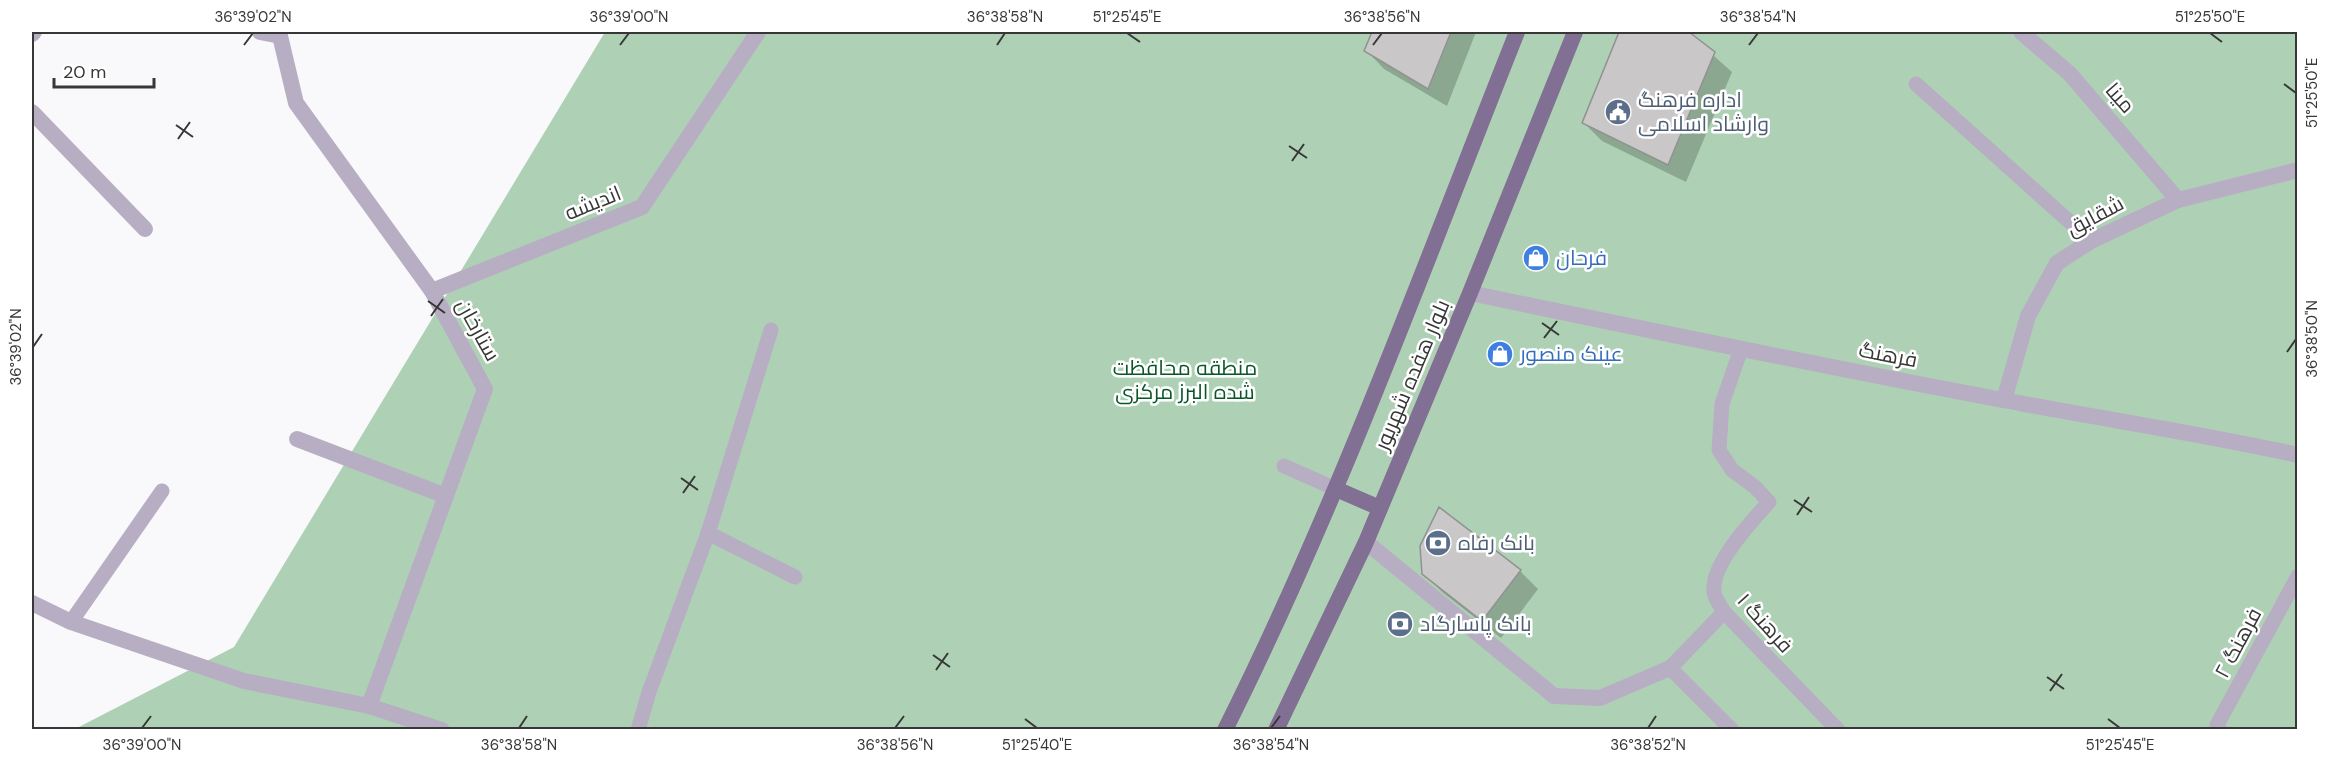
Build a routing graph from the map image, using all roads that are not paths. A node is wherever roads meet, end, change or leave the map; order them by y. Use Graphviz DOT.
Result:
graph roads {
  1 [pos="260,32"];
  2 [pos="758,32"];
  3 [pos="1517,32"];
  4 [pos="1575,32"];
  5 [pos="2021,32"];
  6 [pos="282,34"];
  7 [pos="1916,84"];
  8 [pos="32,112"];
  9 [pos="2298,170"];
  10 [pos="2178,200"];
  11 [pos="145,229"];
  12 [pos="2091,241"];
  13 [pos="432,291"];
  14 [pos="1470,293"];
  15 [pos="771,330"];
  16 [pos="1741,349"];
  17 [pos="2004,400"];
  18 [pos="297,439"];
  19 [pos="2298,455"];
  20 [pos="1284,466"];
  21 [pos="1336,489"];
  22 [pos="162,491"];
  23 [pos="446,496"];
  24 [pos="1380,508"];
  25 [pos="708,533"];
  26 [pos="1366,542"];
  27 [pos="2298,576"];
  28 [pos="795,577"];
  29 [pos="32,603"];
  30 [pos="1724,612"];
  31 [pos="71,622"];
  32 [pos="1670,668"];
  33 [pos="369,706"];
  34 [pos="442,729"];
  35 [pos="638,729"];
  36 [pos="1225,729"];
  37 [pos="1276,729"];
  38 [pos="1732,729"];
  39 [pos="1838,729"];
  40 [pos="2220,729"];
  1 -- 6 [label="street"];
  2 -- 13 [label="street, اندیشه"];
  3 -- 21 [label="main road, بلوار هفده شهریور"];
  4 -- 14 [label="main road, بلوار هفده شهریور"];
  5 -- 10 [label="street, مینا"];
  6 -- 13 [label="street, ستارخان"];
  7 -- 12 [label="lane"];
  8 -- 11 [label="street"];
  9 -- 10 [label="street, شقایق"];
  10 -- 12 [label="street, شقایق"];
  12 -- 17 [label="street, شقایق"];
  13 -- 23 [label="street, ستارخان"];
  14 -- 16 [label="street, فرهنگ"];
  14 -- 24 [label="main road, بلوار هفده شهریور"];
  15 -- 25 [label="lane"];
  16 -- 17 [label="street, فرهنگ"];
  16 -- 30 [label="lane, فرهنگ ۱"];
  17 -- 19 [label="street, فرهنگ"];
  18 -- 23 [label="street"];
  20 -- 21 [label="lane"];
  21 -- 24 [label="main road"];
  21 -- 36 [label="main road, بلوار هفده شهریور"];
  22 -- 31 [label="lane"];
  23 -- 33 [label="street, ستارخان"];
  24 -- 26 [label="main road, بلوار هفده شهریور"];
  25 -- 28 [label="lane"];
  25 -- 35 [label="lane"];
  26 -- 32 [label="street"];
  26 -- 37 [label="main road, بلوار هفده شهریور"];
  27 -- 40 [label="lane, فرهنگ ۲"];
  29 -- 31 [label="street"];
  30 -- 32 [label="lane"];
  30 -- 39 [label="lane, فرهنگ ۱"];
  31 -- 33 [label="street"];
  32 -- 38 [label="lane"];
  33 -- 34 [label="street"];
}
